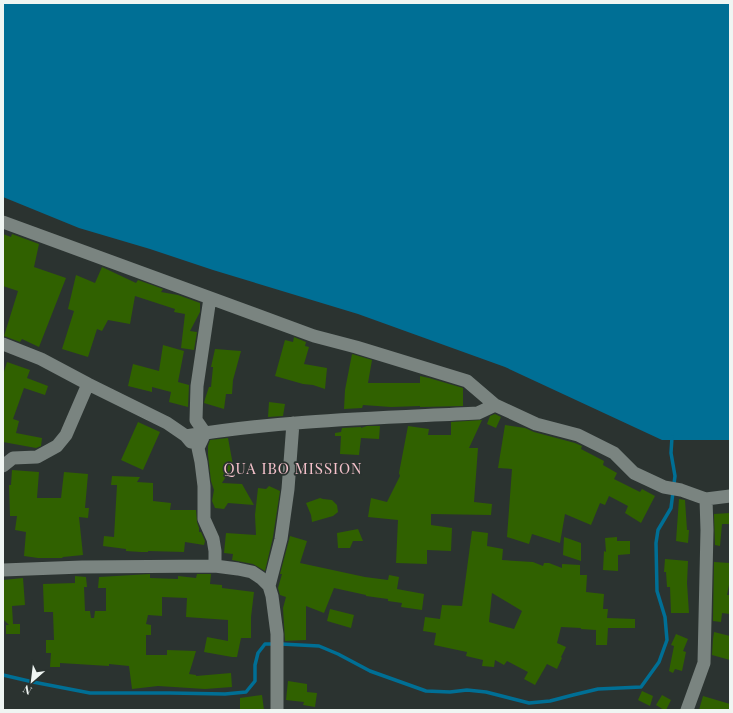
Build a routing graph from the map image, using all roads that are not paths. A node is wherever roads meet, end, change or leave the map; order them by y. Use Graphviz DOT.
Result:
graph roads {
  1 [pos="3,222"];
  2 [pos="210,298"];
  3 [pos="3,344"];
  4 [pos="88,384"];
  5 [pos="495,405"];
  6 [pos="293,423"];
  7 [pos="205,433"];
  8 [pos="186,436"];
  9 [pos="198,448"];
  10 [pos="3,466"];
  11 [pos="730,496"];
  12 [pos="706,499"];
  13 [pos="215,566"];
  14 [pos="3,570"];
  15 [pos="269,586"];
  16 [pos="277,710"];
  17 [pos="687,710"];
  1 -- 2 [label="street"];
  2 -- 5 [label="street"];
  2 -- 7 [label="street"];
  3 -- 4 [label="street"];
  4 -- 8 [label="street"];
  4 -- 10 [label="street"];
  5 -- 6 [label="street"];
  5 -- 12 [label="street"];
  6 -- 7 [label="street"];
  6 -- 15 [label="street"];
  7 -- 8 [label="street"];
  7 -- 9 [label="street"];
  8 -- 9 [label="street"];
  9 -- 13 [label="street"];
  11 -- 12 [label="street"];
  12 -- 17 [label="street"];
  13 -- 14 [label="street"];
  13 -- 15 [label="street"];
  15 -- 16 [label="street"];
}
